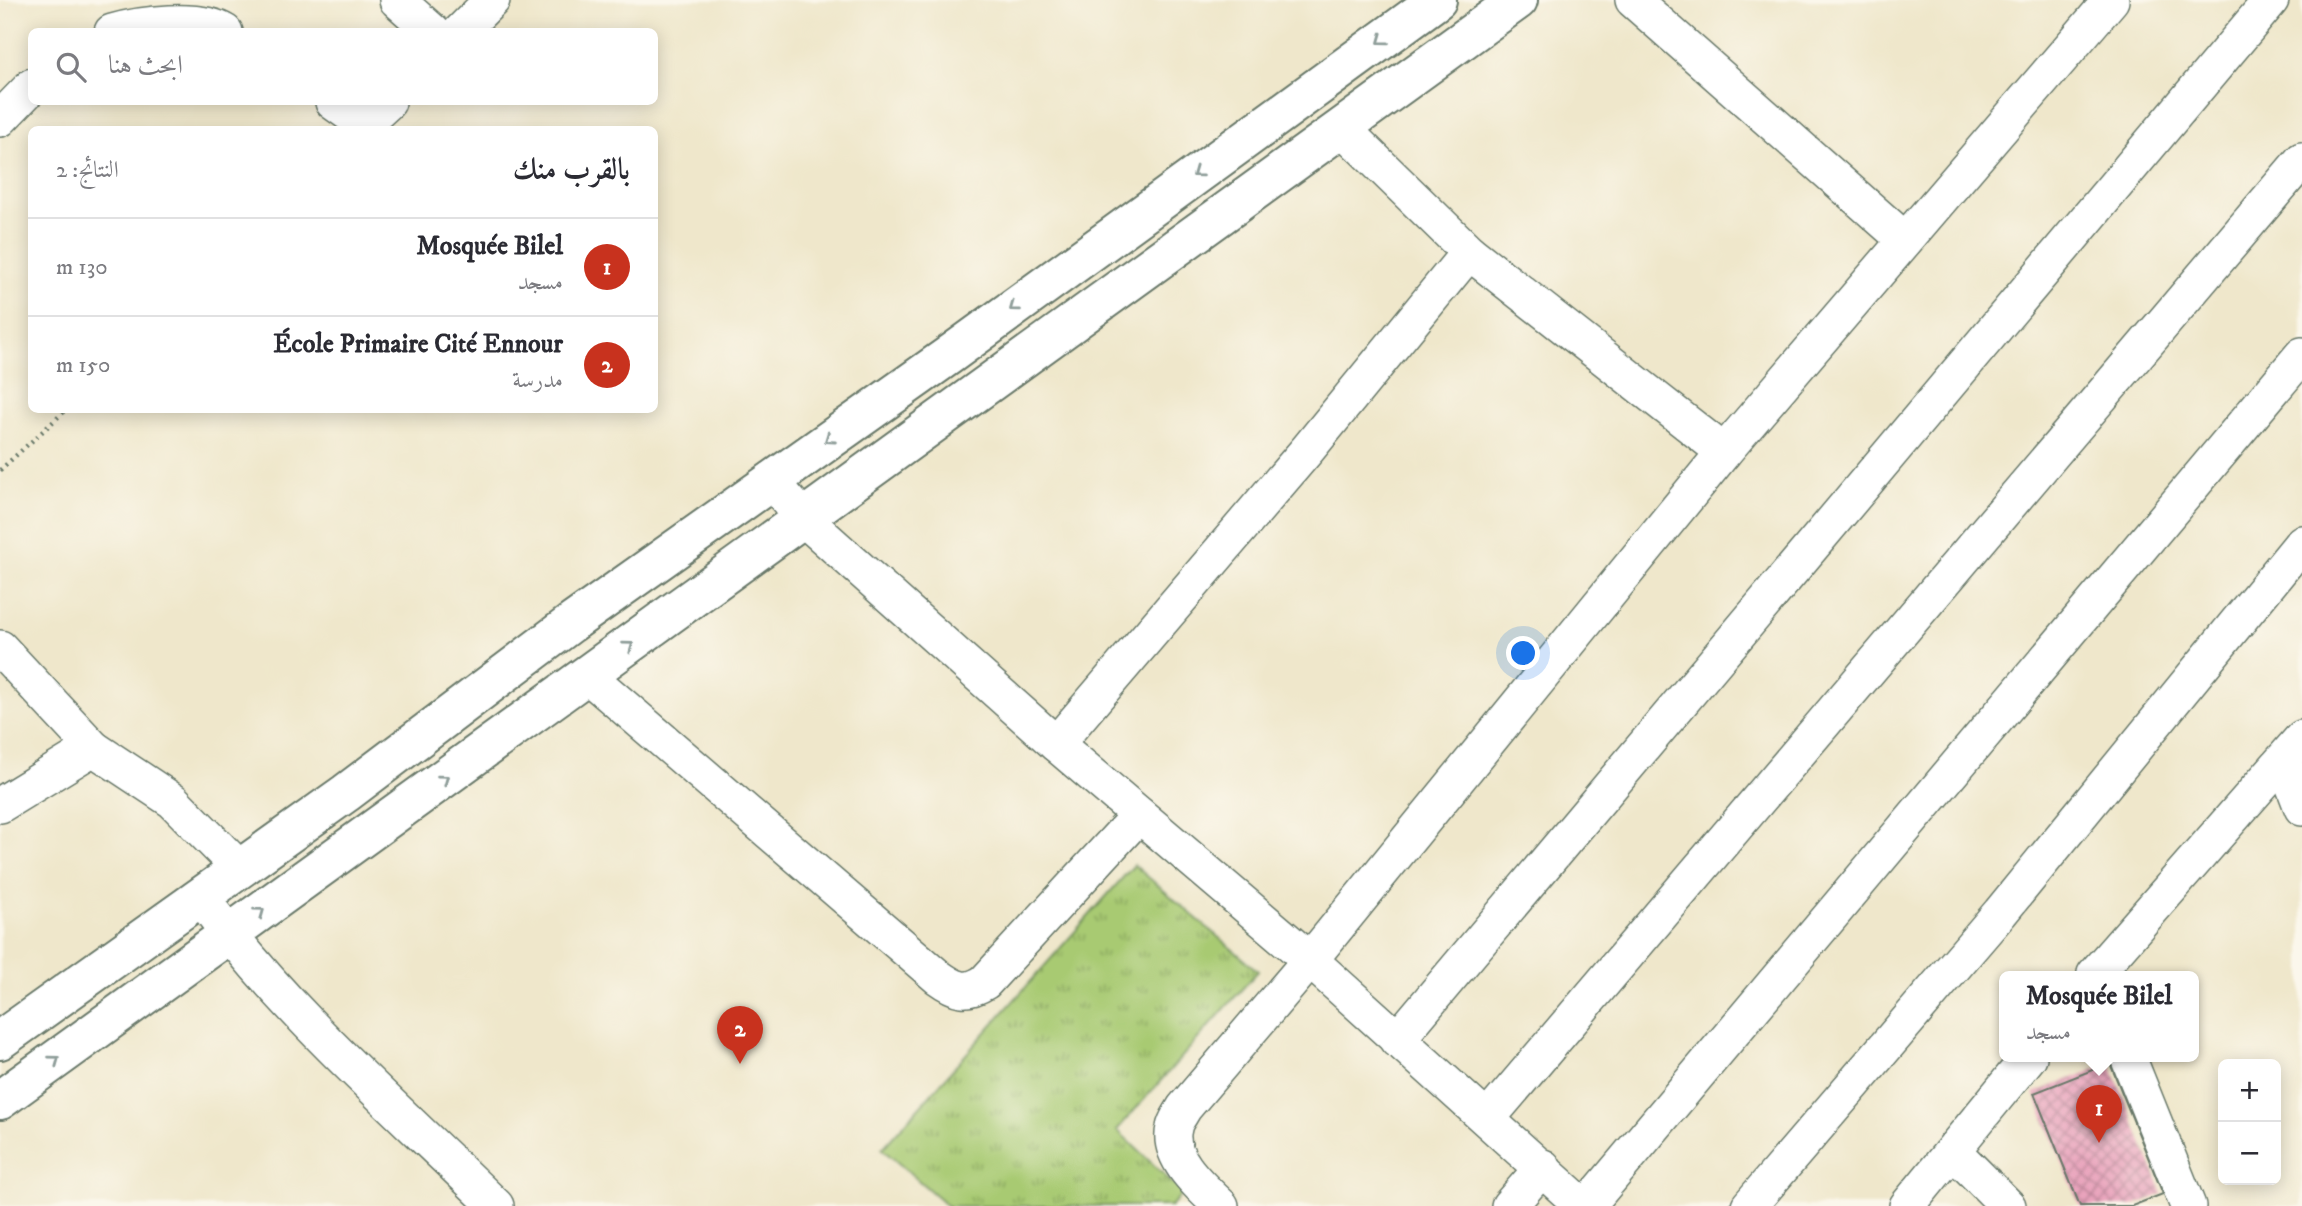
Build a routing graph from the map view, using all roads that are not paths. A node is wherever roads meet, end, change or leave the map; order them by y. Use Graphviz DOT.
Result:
graph roads {
  1 [pos="397,0"];
  2 [pos="492,0"];
  3 [pos="1437,0"];
  4 [pos="1518,0"];
  5 [pos="1633,0"];
  6 [pos="2111,0"];
  7 [pos="2271,0"];
  8 [pos="125,28"];
  9 [pos="220,28"];
  10 [pos="428,28"];
  11 [pos="464,28"];
  12 [pos="28,90"];
  13 [pos="337,105"];
  14 [pos="384,105"];
  15 [pos="0,119"];
  16 [pos="1342,128"];
  17 [pos="2302,160"];
  18 [pos="1905,240"];
  19 [pos="1469,252"];
  20 [pos="2302,355"];
  21 [pos="1724,452"];
  22 [pos="771,480"];
  23 [pos="804,519"];
  24 [pos="2302,543"];
  25 [pos="0,648"];
  26 [pos="588,676"];
  27 [pos="1056,744"];
  28 [pos="93,748"];
  29 [pos="2293,750"];
  30 [pos="0,805"];
  31 [pos="2302,808"];
  32 [pos="1139,815"];
  33 [pos="239,868"];
  34 [pos="201,897"];
  35 [pos="228,934"];
  36 [pos="1310,960"];
  37 [pos="2098,971"];
  38 [pos="0,1040"];
  39 [pos="1397,1040"];
  40 [pos="2025,1062"];
  41 [pos="2130,1062"];
  42 [pos="0,1100"];
  43 [pos="1488,1118"];
  44 [pos="1954,1152"];
  45 [pos="1543,1167"];
  46 [pos="1217,1205"];
  47 [pos="496,1206"];
  48 [pos="1509,1206"];
  49 [pos="1585,1206"];
  50 [pos="1749,1206"];
  51 [pos="1907,1206"];
  52 [pos="2008,1206"];
  53 [pos="2188,1206"];
  1 -- 10 [label="street"];
  2 -- 11 [label="street"];
  3 -- 22 [label="main road, one-way"];
  4 -- 16 [label="main road"];
  5 -- 18 [label="street"];
  6 -- 18 [label="street"];
  7 -- 39 [label="street"];
  8 -- 9 [label="street"];
  12 -- 15 [label="street"];
  13 -- 14 [label="street"];
  16 -- 19 [label="street"];
  16 -- 23 [label="main road"];
  17 -- 43 [label="street"];
  18 -- 21 [label="street"];
  19 -- 21 [label="street"];
  19 -- 27 [label="street"];
  20 -- 49 [label="street"];
  21 -- 36 [label="street"];
  22 -- 23 [label="street"];
  22 -- 33 [label="main road"];
  26 -- 23 [label="main road, one-way"];
  23 -- 27 [label="street"];
  24 -- 50 [label="street"];
  25 -- 28 [label="street"];
  26 -- 32 [label="street"];
  35 -- 26 [label="main road, one-way"];
  27 -- 32 [label="street"];
  28 -- 30 [label="street"];
  28 -- 33 [label="street"];
  29 -- 31 [label="street"];
  29 -- 37 [label="street"];
  32 -- 36 [label="street"];
  33 -- 34 [label="main road"];
  34 -- 35 [label="street"];
  34 -- 38 [label="main road"];
  42 -- 35 [label="main road, one-way"];
  35 -- 47 [label="street"];
  36 -- 39 [label="street"];
  36 -- 46 [label="street"];
  39 -- 43 [label="street"];
  40 -- 44 [label="street"];
  41 -- 53 [label="street"];
  43 -- 45 [label="street"];
  44 -- 51 [label="street"];
  44 -- 52 [label="street"];
  45 -- 48 [label="street"];
  45 -- 49 [label="street"];
}
